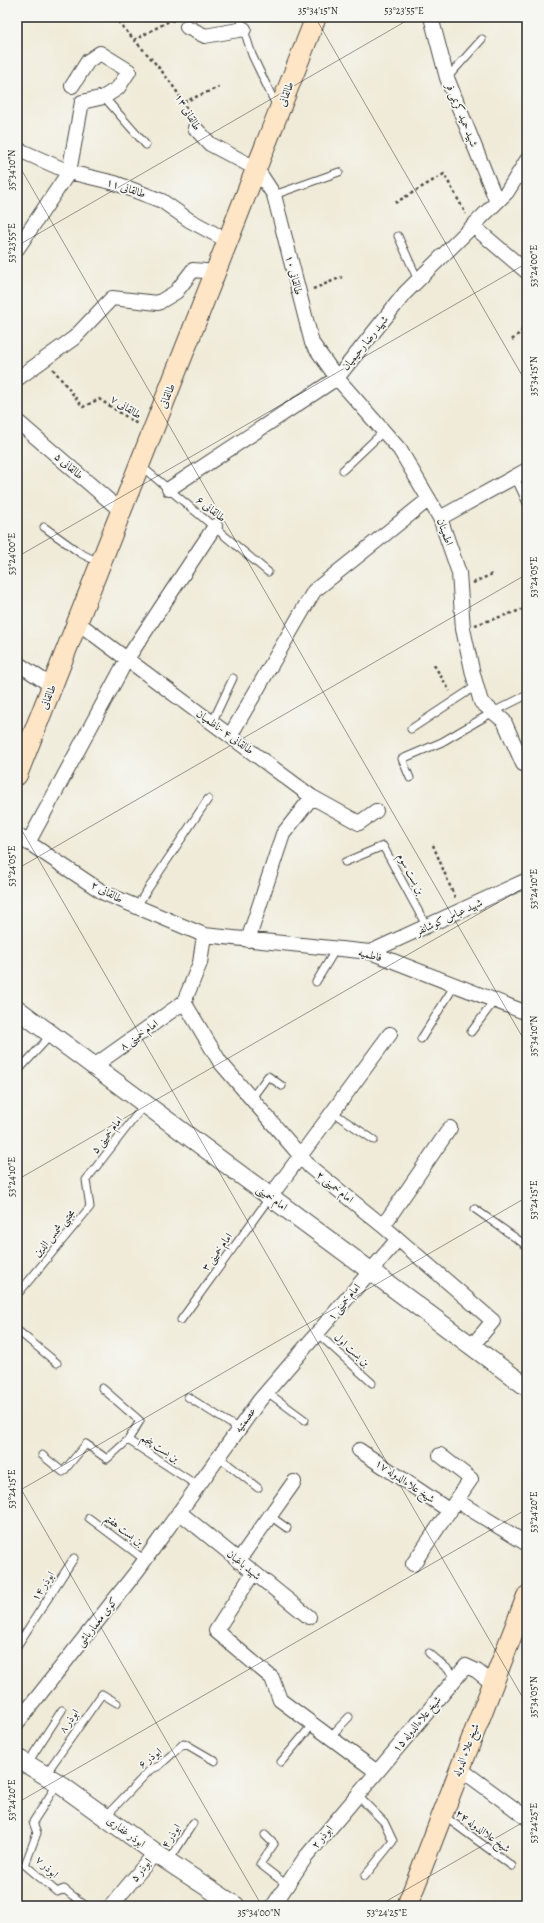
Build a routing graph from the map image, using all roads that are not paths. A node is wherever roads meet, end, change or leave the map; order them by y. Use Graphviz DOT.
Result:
graph roads {
  1 [pos="316,17"];
  2 [pos="434,20"];
  3 [pos="242,23"];
  4 [pos="187,27"];
  5 [pos="482,38"];
  6 [pos="447,78"];
  7 [pos="72,86"];
  8 [pos="104,97"];
  9 [pos="279,111"];
  10 [pos="195,128"];
  11 [pos="146,145"];
  12 [pos="17,149"];
  13 [pos="527,160"];
  14 [pos="257,169"];
  15 [pos="69,172"];
  16 [pos="339,172"];
  17 [pos="274,194"];
  18 [pos="497,202"];
  19 [pos="473,226"];
  20 [pos="398,236"];
  21 [pos="228,241"];
  22 [pos="17,249"];
  23 [pos="216,272"];
  24 [pos="527,272"];
  25 [pos="418,280"];
  26 [pos="337,378"];
  27 [pos="17,379"];
  28 [pos="17,421"];
  29 [pos="384,431"];
  30 [pos="140,464"];
  31 [pos="344,470"];
  32 [pos="527,470"];
  33 [pos="514,477"];
  34 [pos="170,489"];
  35 [pos="429,499"];
  36 [pos="527,503"];
  37 [pos="121,511"];
  38 [pos="440,518"];
  39 [pos="215,526"];
  40 [pos="44,527"];
  41 [pos="100,563"];
  42 [pos="268,572"];
  43 [pos="77,622"];
  44 [pos="127,660"];
  45 [pos="17,663"];
  46 [pos="233,678"];
  47 [pos="52,686"];
  48 [pos="476,686"];
  49 [pos="527,695"];
  50 [pos="493,712"];
  51 [pos="212,723"];
  52 [pos="411,729"];
  53 [pos="230,736"];
  54 [pos="523,764"];
  55 [pos="17,774"];
  56 [pos="410,778"];
  57 [pos="312,797"];
  58 [pos="208,799"];
  59 [pos="376,811"];
  60 [pos="22,839"];
  61 [pos="345,862"];
  62 [pos="527,880"];
  63 [pos="136,907"];
  64 [pos="427,928"];
  65 [pos="204,935"];
  66 [pos="248,940"];
  67 [pos="336,949"];
  68 [pos="370,952"];
  69 [pos="316,982"];
  70 [pos="455,985"];
  71 [pos="494,1000"];
  72 [pos="184,1002"];
  73 [pos="17,1009"];
  74 [pos="527,1013"];
  75 [pos="471,1032"];
  76 [pos="390,1034"];
  77 [pos="51,1035"];
  78 [pos="420,1039"];
  79 [pos="94,1066"];
  80 [pos="17,1072"];
  81 [pos="282,1086"];
  82 [pos="251,1099"];
  83 [pos="145,1104"];
  84 [pos="332,1112"];
  85 [pos="450,1128"];
  86 [pos="374,1140"];
  87 [pos="300,1156"];
  88 [pos="86,1180"];
  89 [pos="270,1197"];
  90 [pos="475,1209"];
  91 [pos="383,1226"];
  92 [pos="398,1240"];
  93 [pos="527,1246"];
  94 [pos="371,1271"];
  95 [pos="17,1295"];
  96 [pos="181,1320"];
  97 [pos="17,1330"];
  98 [pos="318,1334"];
  99 [pos="472,1346"];
  100 [pos="56,1363"];
  101 [pos="372,1383"];
  102 [pos="527,1387"];
  103 [pos="102,1388"];
  104 [pos="267,1392"];
  105 [pos="188,1397"];
  106 [pos="305,1420"];
  107 [pos="239,1429"];
  108 [pos="128,1440"];
  109 [pos="359,1450"];
  110 [pos="42,1455"];
  111 [pos="440,1455"];
  112 [pos="219,1457"];
  113 [pos="294,1482"];
  114 [pos="198,1486"];
  115 [pos="258,1488"];
  116 [pos="454,1506"];
  117 [pos="179,1512"];
  118 [pos="270,1516"];
  119 [pos="89,1518"];
  120 [pos="286,1528"];
  121 [pos="527,1544"];
  122 [pos="74,1558"];
  123 [pos="238,1561"];
  124 [pos="413,1564"];
  125 [pos="141,1566"];
  126 [pos="253,1573"];
  127 [pos="527,1596"];
  128 [pos="309,1617"];
  129 [pos="522,1626"];
  130 [pos="17,1646"];
  131 [pos="429,1653"];
  132 [pos="457,1677"];
  133 [pos="492,1683"];
  134 [pos="117,1703"];
  135 [pos="62,1710"];
  136 [pos="349,1717"];
  137 [pos="17,1723"];
  138 [pos="313,1724"];
  139 [pos="330,1737"];
  140 [pos="22,1761"];
  141 [pos="215,1761"];
  142 [pos="281,1762"];
  143 [pos="460,1768"];
  144 [pos="376,1772"];
  145 [pos="51,1779"];
  146 [pos="358,1795"];
  147 [pos="442,1814"];
  148 [pos="105,1817"];
  149 [pos="527,1818"];
  150 [pos="192,1823"];
  151 [pos="264,1835"];
  152 [pos="162,1857"];
  153 [pos="512,1866"];
  154 [pos="365,1876"];
  155 [pos="287,1885"];
  156 [pos="86,1906"];
  157 [pos="111,1906"];
  158 [pos="236,1906"];
  159 [pos="272,1906"];
  160 [pos="407,1906"];
  1 -- 9 [label="main road, طالقانی"];
  2 -- 6 [label="street, شهید حمید کریمی فر"];
  3 -- 4 [label="street"];
  3 -- 9 [label="lane"];
  5 -- 6 [label="lane"];
  6 -- 18 [label="street, شهید حمید کریمی فر"];
  7 -- 8 [label="street"];
  8 -- 11 [label="lane"];
  8 -- 15 [label="street"];
  9 -- 14 [label="main road, طالقانی"];
  10 -- 14 [label="street, طالقانی ۱۳"];
  12 -- 15 [label="street, طالقانی ۱۱"];
  13 -- 18 [label="street, شهید رضا رحیمیان"];
  14 -- 17 [label="street, طالقانی ۱۰"];
  14 -- 21 [label="main road, طالقانی"];
  15 -- 21 [label="street, طالقانی ۱۱"];
  15 -- 22 [label="street"];
  16 -- 17 [label="lane"];
  17 -- 26 [label="street, طالقانی ۱۰"];
  18 -- 19 [label="street, شهید رضا رحیمیان"];
  19 -- 24 [label="street"];
  19 -- 25 [label="street, شهید رضا رحیمیان"];
  20 -- 25 [label="lane"];
  21 -- 23 [label="main road, طالقانی"];
  23 -- 27 [label="street"];
  23 -- 30 [label="main road, طالقانی"];
  25 -- 26 [label="street, شهید رضا رحیمیان"];
  26 -- 29 [label="street, اطمینان"];
  26 -- 34 [label="street, شهید رضا رحیمیان"];
  28 -- 37 [label="street, طالقانی ۵"];
  29 -- 31 [label="lane"];
  29 -- 35 [label="street, اطمینان"];
  30 -- 34 [label="lane, طالقانی ۶"];
  30 -- 37 [label="main road, طالقانی"];
  32 -- 33 [label="street"];
  33 -- 36 [label="lane"];
  33 -- 38 [label="street"];
  34 -- 39 [label="lane, طالقانی ۶"];
  35 -- 38 [label="street, اطمینان"];
  35 -- 53 [label="street"];
  37 -- 41 [label="main road, طالقانی"];
  38 -- 48 [label="street, اطمینان"];
  39 -- 42 [label="lane, طالقانی ۶"];
  39 -- 44 [label="street"];
  40 -- 41 [label="lane"];
  41 -- 43 [label="main road, طالقانی"];
  43 -- 44 [label="street, طالقانی ۴ -ناظمیان"];
  43 -- 47 [label="main road, طالقانی"];
  44 -- 51 [label="street, طالقانی ۴ -ناظمیان"];
  44 -- 60 [label="street"];
  45 -- 47 [label="street"];
  46 -- 51 [label="lane"];
  47 -- 55 [label="main road, طالقانی"];
  48 -- 50 [label="street, اطمینان"];
  48 -- 52 [label="lane"];
  49 -- 50 [label="lane"];
  50 -- 54 [label="street, اطمینان"];
  50 -- 56 [label="lane"];
  51 -- 53 [label="street, طالقانی ۴ -ناظمیان"];
  53 -- 57 [label="street, طالقانی ۴ -ناظمیان"];
  57 -- 59 [label="street, طالقانی ۴ -ناظمیان"];
  57 -- 66 [label="street"];
  58 -- 63 [label="lane"];
  60 -- 63 [label="street, طالقانی ۲"];
  61 -- 64 [label="lane, بن بست سوم"];
  62 -- 64 [label="street, شهید عباس کوشانفر"];
  63 -- 65 [label="street, طالقانی ۲"];
  64 -- 68 [label="street, شهید عباس کوشانفر"];
  65 -- 66 [label="street, فاطمیه"];
  65 -- 72 [label="street"];
  66 -- 67 [label="street, فاطمیه"];
  67 -- 68 [label="street, فاطمیه"];
  67 -- 69 [label="lane"];
  68 -- 70 [label="street, فاطمیه"];
  70 -- 71 [label="street, فاطمیه"];
  70 -- 78 [label="lane"];
  71 -- 74 [label="street, فاطمیه"];
  71 -- 75 [label="lane"];
  72 -- 79 [label="street, امام خمینی ۸"];
  72 -- 82 [label="street, امام خمینی ۲"];
  73 -- 77 [label="street, امام خمینی"];
  76 -- 84 [label="street"];
  77 -- 79 [label="street, امام خمینی"];
  77 -- 80 [label="lane"];
  79 -- 83 [label="street, امام خمینی"];
  81 -- 82 [label="lane"];
  82 -- 87 [label="street, امام خمینی ۲"];
  83 -- 88 [label="lane, امام خمینی ۵"];
  83 -- 89 [label="street, امام خمینی"];
  84 -- 86 [label="lane"];
  84 -- 87 [label="street"];
  85 -- 91 [label="street"];
  87 -- 89 [label="street"];
  87 -- 91 [label="street, امام خمینی ۲"];
  88 -- 95 [label="lane, مجتبی شمس الدین"];
  89 -- 94 [label="street, امام خمینی"];
  89 -- 96 [label="lane, امام خمینی ۳"];
  90 -- 93 [label="lane"];
  91 -- 92 [label="street, امام خمینی ۲"];
  92 -- 94 [label="street, امام خمینی ۱"];
  92 -- 99 [label="street, امام خمینی ۲"];
  94 -- 98 [label="street, امام خمینی ۱"];
  94 -- 99 [label="street, امام خمینی"];
  97 -- 100 [label="lane"];
  98 -- 101 [label="lane, بن بست اول"];
  98 -- 104 [label="street, عصمتیه"];
  99 -- 102 [label="street, امام خمینی"];
  103 -- 108 [label="lane"];
  104 -- 106 [label="lane"];
  104 -- 107 [label="street, عصمتیه"];
  105 -- 107 [label="lane"];
  107 -- 112 [label="street, عصمتیه"];
  108 -- 110 [label="lane, بن بست پنجم"];
  108 -- 114 [label="lane, بن بست پنجم"];
  109 -- 116 [label="street, شیخ علاءالدوله ۱۷"];
  111 -- 116 [label="street"];
  112 -- 114 [label="street, عصمتیه"];
  112 -- 115 [label="lane"];
  113 -- 118 [label="street"];
  114 -- 117 [label="street, عصمتیه"];
  116 -- 121 [label="street, شیخ علاءالدوله ۱۷"];
  116 -- 124 [label="street"];
  117 -- 123 [label="street, شهید باغبان"];
  117 -- 125 [label="street, کوی معمارباشی"];
  118 -- 120 [label="lane"];
  118 -- 123 [label="street"];
  119 -- 125 [label="lane, بن بست هفتم"];
  122 -- 130 [label="lane, ابوذر ۱۴"];
  123 -- 126 [label="street, شهید باغبان"];
  125 -- 137 [label="street, کوی معمارباشی"];
  126 -- 128 [label="street, شهید باغبان"];
  126 -- 138 [label="street"];
  127 -- 129 [label="main road, شیخ علاء الدوله"];
  129 -- 133 [label="main road, شیخ علاء الدوله"];
  131 -- 132 [label="lane"];
  132 -- 133 [label="street, شیخ علاءالدوله ۱۵"];
  132 -- 144 [label="street, شیخ علاءالدوله ۱۵"];
  133 -- 143 [label="main road, شیخ علاء الدوله"];
  134 -- 145 [label="lane, ابوذر ۸"];
  135 -- 140 [label="lane"];
  136 -- 139 [label="lane"];
  138 -- 139 [label="street"];
  138 -- 142 [label="lane"];
  139 -- 144 [label="street"];
  140 -- 145 [label="street, ابوذر غفاری"];
  141 -- 148 [label="lane, ابوذر ۶"];
  143 -- 147 [label="main road, شیخ علاء الدوله"];
  143 -- 149 [label="street"];
  144 -- 146 [label="street, ابوذر ۲"];
  145 -- 148 [label="street, ابوذر غفاری"];
  145 -- 156 [label="lane, ابوذر ۷"];
  146 -- 154 [label="lane"];
  146 -- 155 [label="street, ابوذر ۲"];
  147 -- 153 [label="lane, شیخ علاالدوله ۲۴"];
  147 -- 160 [label="main road, شیخ علاء الدوله"];
  148 -- 152 [label="street, ابوذر غفاری"];
  150 -- 152 [label="lane, ابوذر ۴"];
  151 -- 155 [label="lane"];
  152 -- 157 [label="street, ابوذر ۵"];
  152 -- 158 [label="street, ابوذر غفاری"];
  155 -- 159 [label="street, ابوذر ۲"];
}
